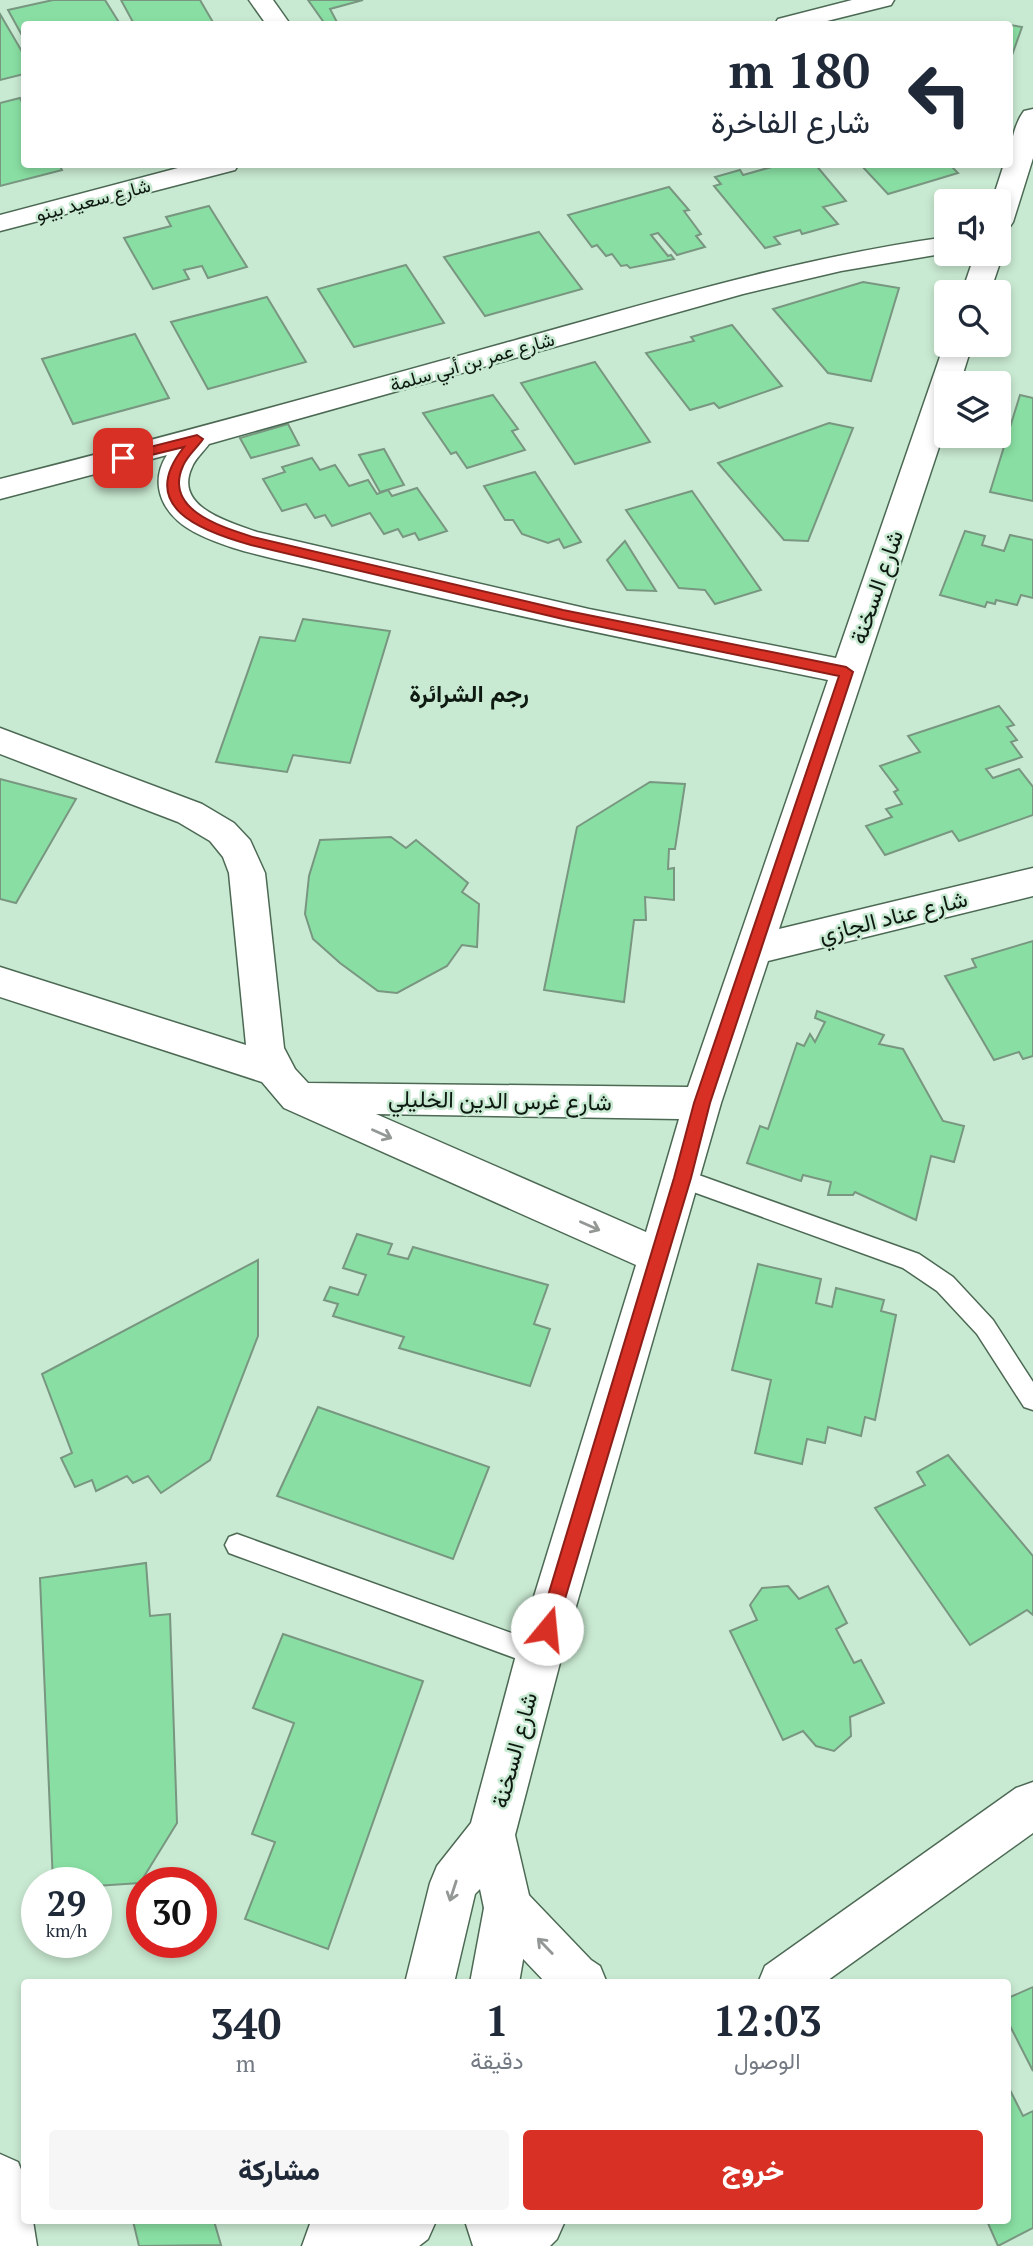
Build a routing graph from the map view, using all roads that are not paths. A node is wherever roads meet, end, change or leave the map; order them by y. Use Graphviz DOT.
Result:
graph roads {
  1 [pos="261,0"];
  2 [pos="882,0"];
  3 [pos="271,21"];
  4 [pos="799,21"];
  5 [pos="1033,117"];
  6 [pos="211,168"];
  7 [pos="1010,189"];
  8 [pos="0,223"];
  9 [pos="934,247"];
  10 [pos="954,357"];
  11 [pos="197,439"];
  12 [pos="0,489"];
  13 [pos="846,672"];
  14 [pos="0,741"];
  15 [pos="1033,882"];
  16 [pos="754,950"];
  17 [pos="0,982"];
  18 [pos="286,1084"];
  19 [pos="702,1103"];
  20 [pos="682,1178"];
  21 [pos="658,1256"];
  22 [pos="1032,1400"];
  23 [pos="237,1545"];
  24 [pos="539,1656"];
  25 [pos="1033,1805"];
  26 [pos="491,1835"];
  27 [pos="508,1908"];
  28 [pos="430,1979"];
  29 [pos="495,1979"];
  30 [pos="577,1979"];
  31 [pos="788,1979"];
  32 [pos="0,2180"];
  33 [pos="336,2224"];
  34 [pos="492,2224"];
  35 [pos="536,2224"];
  36 [pos="11,2246"];
  37 [pos="328,2246"];
  38 [pos="499,2246"];
  39 [pos="511,2246"];
  1 -- 3 [label="street"];
  2 -- 4 [label="street"];
  5 -- 7 [label="street"];
  6 -- 8 [label="street, شارع سعيد بينو"];
  9 -- 11 [label="street, شارع عمر بن أبي سلمة"];
  10 -- 13 [label="street, شارع السخنة"];
  11 -- 12 [label="street, شارع عمر بن أبي سلمة"];
  11 -- 13 [label="street"];
  13 -- 16 [label="street, شارع السخنة"];
  14 -- 18 [label="street"];
  15 -- 16 [label="street, شارع عناد الجازي"];
  16 -- 19 [label="street, شارع السخنة"];
  17 -- 18 [label="street"];
  18 -- 19 [label="street, شارع غرس الدين الخليلي"];
  18 -- 21 [label="street, شارع غرس الدين الخليلي, one-way"];
  19 -- 20 [label="street, شارع السخنة"];
  20 -- 21 [label="street, شارع السخنة"];
  20 -- 22 [label="lane"];
  21 -- 24 [label="street, شارع السخنة"];
  23 -- 24 [label="lane"];
  24 -- 26 [label="street, شارع السخنة"];
  25 -- 31 [label="street"];
  26 -- 27 [label="street, شارع السخنة"];
  26 -- 28 [label="street, شارع السخنة, one-way"];
  27 -- 29 [label="street, شارع السخنة"];
  30 -- 27 [label="street, one-way"];
  32 -- 36 [label="street"];
  33 -- 37 [label="street"];
  34 -- 38 [label="street"];
  35 -- 39 [label="street"];
}
